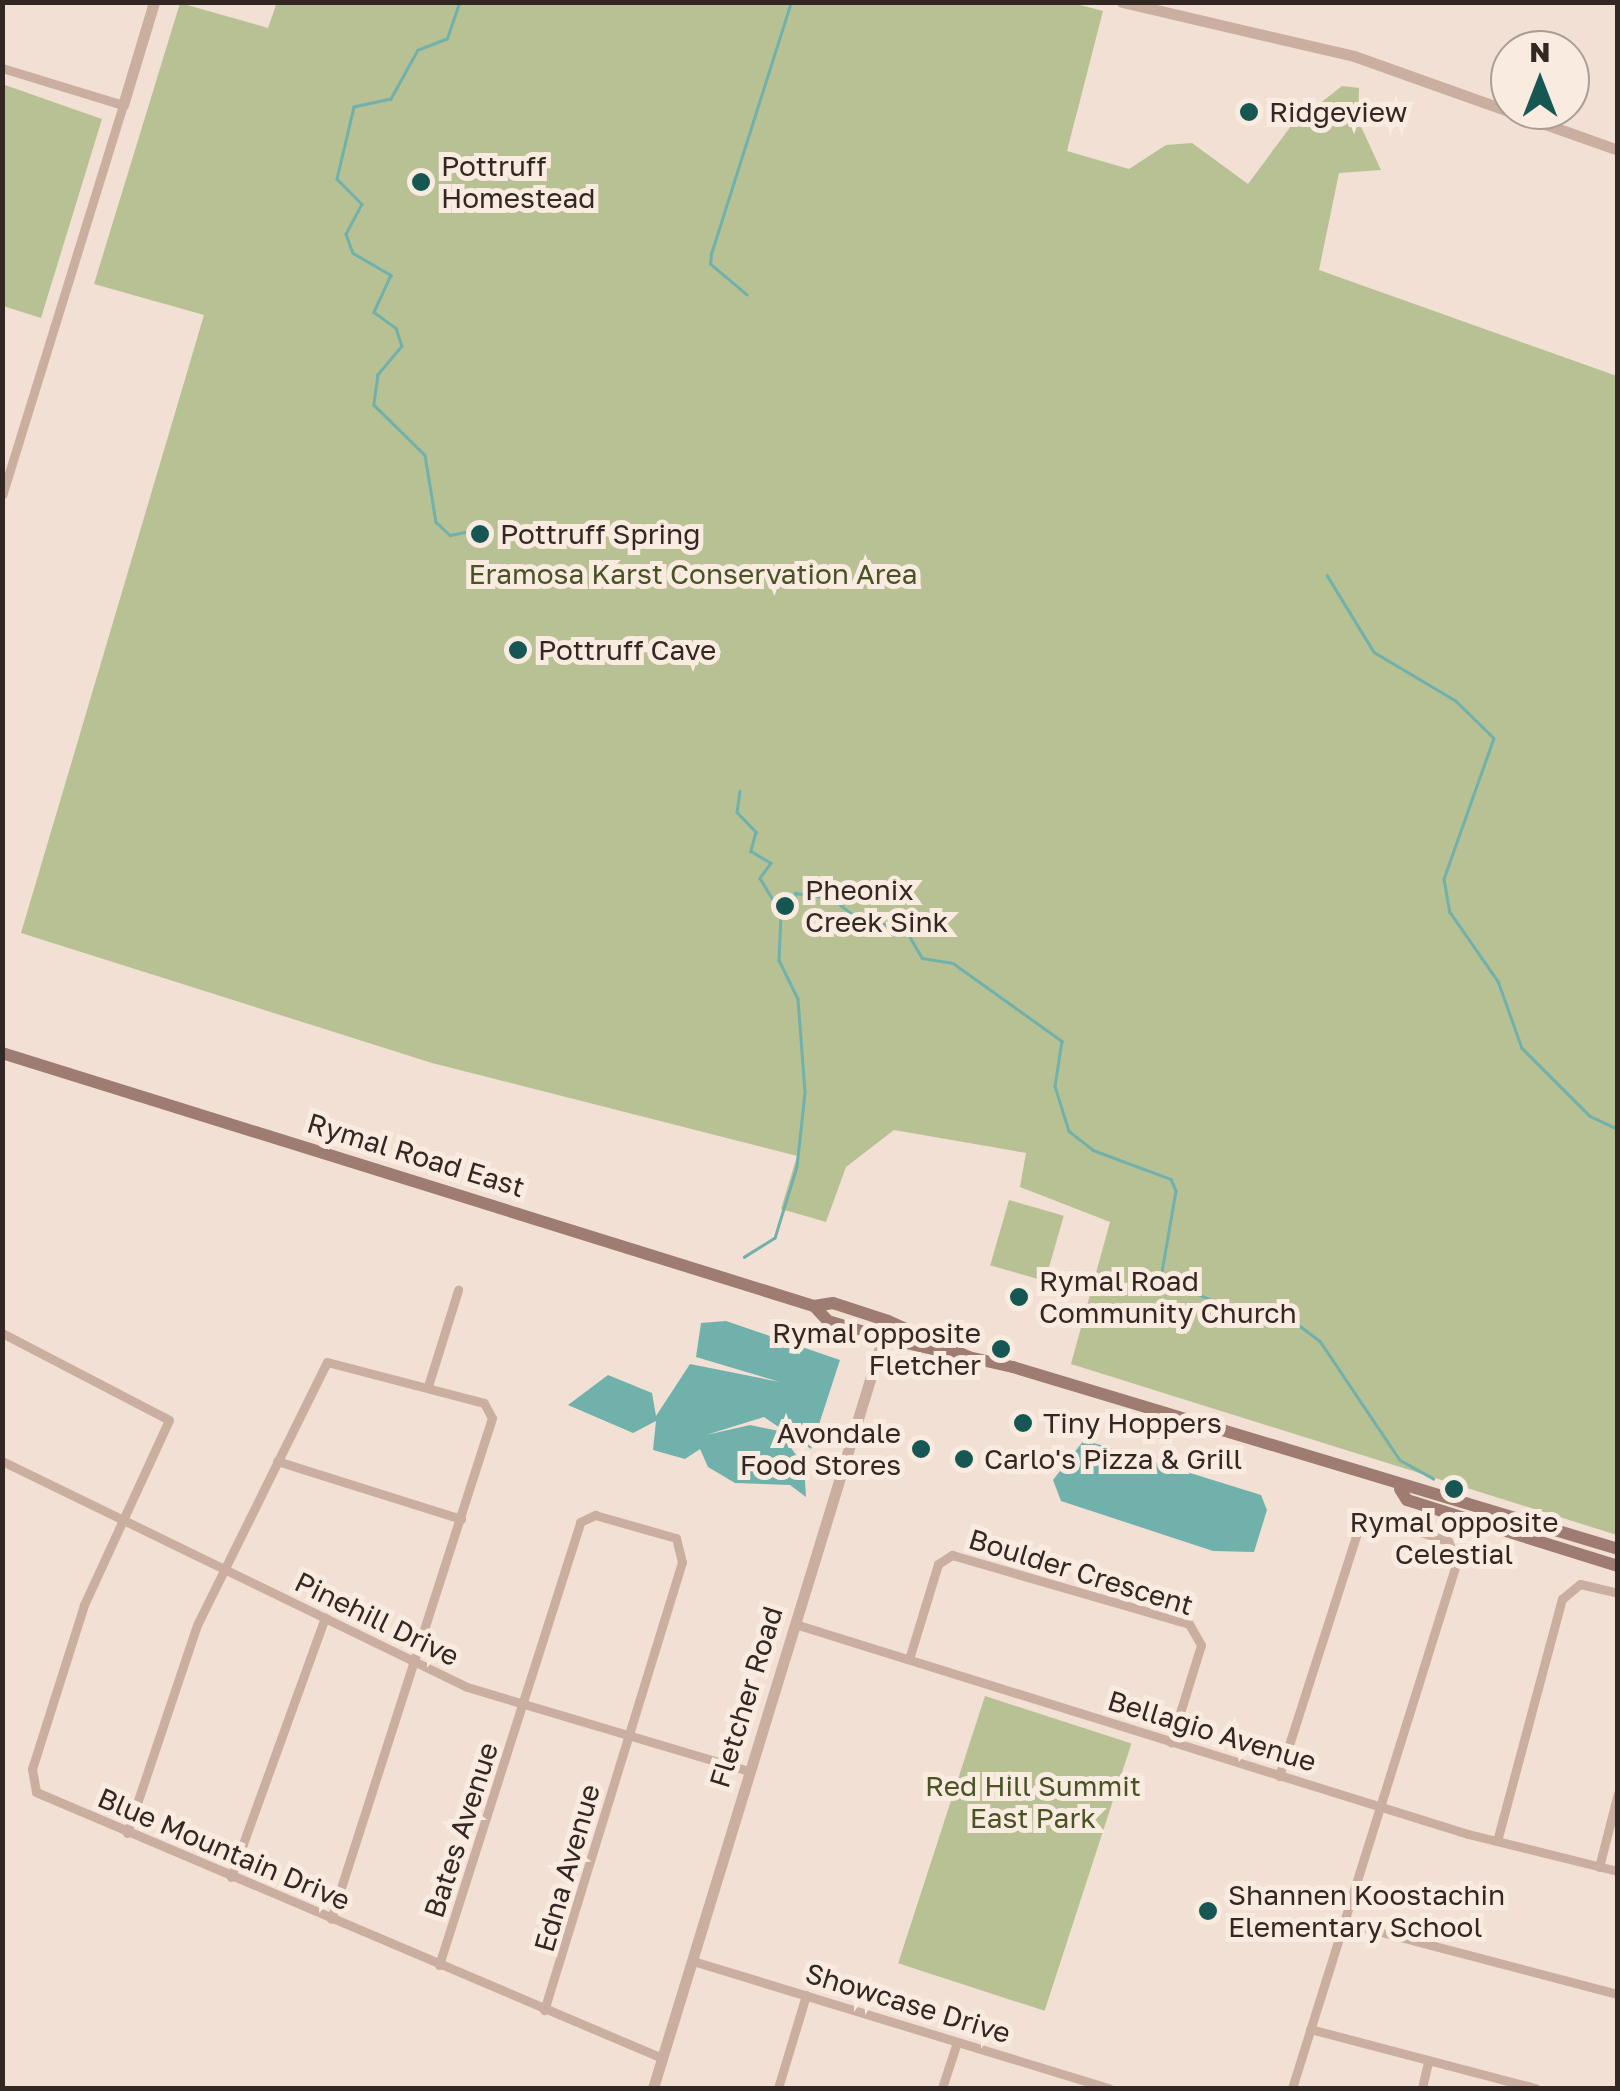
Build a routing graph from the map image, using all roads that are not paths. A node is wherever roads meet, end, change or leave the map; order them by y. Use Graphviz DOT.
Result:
graph roads {
  1 [pos="154,2"];
  2 [pos="1122,2"];
  3 [pos="1166,8"];
  4 [pos="2,68"];
  5 [pos="123,104"];
  6 [pos="1618,150"];
  7 [pos="2,495"];
  8 [pos="2,1052"];
  9 [pos="458,1290"];
  10 [pos="814,1306"];
  11 [pos="888,1321"];
  12 [pos="2,1332"];
  13 [pos="884,1338"];
  14 [pos="968,1357"];
  15 [pos="428,1386"];
  16 [pos="2,1461"];
  17 [pos="277,1462"];
  18 [pos="1400,1490"];
  19 [pos="460,1519"];
  20 [pos="124,1520"];
  21 [pos="1618,1549"];
  22 [pos="1618,1566"];
  23 [pos="225,1570"];
  24 [pos="1618,1593"];
  25 [pos="326,1618"];
  26 [pos="795,1624"];
  27 [pos="909,1660"];
  28 [pos="416,1662"];
  29 [pos="522,1707"];
  30 [pos="628,1737"];
  31 [pos="1170,1742"];
  32 [pos="750,1772"];
  33 [pos="1279,1776"];
  34 [pos="1618,1794"];
  35 [pos="1380,1807"];
  36 [pos="127,1833"];
  37 [pos="1496,1841"];
  38 [pos="1599,1867"];
  39 [pos="1618,1871"];
  40 [pos="231,1877"];
  41 [pos="330,1919"];
  42 [pos="1343,1922"];
  43 [pos="693,1961"];
  44 [pos="440,1965"];
  45 [pos="1618,1994"];
  46 [pos="806,1995"];
  47 [pos="544,2010"];
  48 [pos="1310,2029"];
  49 [pos="957,2042"];
  50 [pos="662,2058"];
  51 [pos="1428,2062"];
  52 [pos="1063,2074"];
  53 [pos="653,2088"];
  54 [pos="778,2088"];
  55 [pos="942,2088"];
  56 [pos="1059,2088"];
  57 [pos="1109,2088"];
  58 [pos="1292,2088"];
  59 [pos="1422,2088"];
  60 [pos="1535,2088"];
  1 -- 5 [label="street"];
  2 -- 3 [label="street"];
  3 -- 6 [label="street"];
  4 -- 5 [label="street"];
  5 -- 7 [label="street"];
  8 -- 10 [label="main road, Rymal Road East"];
  9 -- 15 [label="street"];
  10 -- 11 [label="main road, Rymal Road East"];
  10 -- 13 [label="main road, Rymal Road East"];
  11 -- 13 [label="street, Fletcher Road"];
  11 -- 14 [label="main road, Rymal Road East"];
  12 -- 20 [label="street, Blue Mountain Drive"];
  13 -- 14 [label="main road, Rymal Road East"];
  13 -- 26 [label="street, Fletcher Road"];
  14 -- 18 [label="main road, Rymal Road East"];
  15 -- 17 [label="street"];
  15 -- 19 [label="street"];
  16 -- 20 [label="street, Pinehill Drive"];
  17 -- 19 [label="street"];
  17 -- 23 [label="street"];
  18 -- 21 [label="main road, Rymal Road East"];
  18 -- 22 [label="main road, Rymal Road East"];
  19 -- 28 [label="street"];
  20 -- 23 [label="street, Pinehill Drive"];
  20 -- 36 [label="street, Blue Mountain Drive"];
  23 -- 25 [label="street, Pinehill Drive"];
  23 -- 36 [label="street"];
  24 -- 37 [label="street"];
  25 -- 28 [label="street, Pinehill Drive"];
  25 -- 40 [label="street"];
  26 -- 27 [label="street, Bellagio Avenue"];
  26 -- 32 [label="street, Fletcher Road"];
  27 -- 31 [label="street, Bellagio Avenue"];
  27 -- 31 [label="street, Boulder Crescent"];
  28 -- 29 [label="street, Pinehill Drive"];
  28 -- 41 [label="street"];
  29 -- 30 [label="street, Pinehill Drive"];
  29 -- 30 [label="street, Bates Avenue"];
  29 -- 44 [label="street, Bates Avenue"];
  30 -- 32 [label="street, Pinehill Drive"];
  30 -- 47 [label="street, Edna Avenue"];
  31 -- 33 [label="street, Bellagio Avenue"];
  32 -- 43 [label="street, Fletcher Road"];
  33 -- 35 [label="street, Bellagio Avenue"];
  33 -- 35 [label="street"];
  34 -- 38 [label="street"];
  35 -- 37 [label="street, Bellagio Avenue"];
  35 -- 42 [label="street"];
  36 -- 40 [label="street, Blue Mountain Drive"];
  37 -- 38 [label="street, Bellagio Avenue"];
  38 -- 39 [label="street, Bellagio Avenue"];
  40 -- 41 [label="street, Blue Mountain Drive"];
  41 -- 44 [label="street, Blue Mountain Drive"];
  42 -- 45 [label="street"];
  42 -- 48 [label="street"];
  43 -- 46 [label="street, Showcase Drive"];
  43 -- 50 [label="street, Fletcher Road"];
  44 -- 47 [label="street, Blue Mountain Drive"];
  46 -- 49 [label="street, Showcase Drive"];
  46 -- 54 [label="street"];
  47 -- 50 [label="street, Blue Mountain Drive"];
  48 -- 51 [label="street"];
  48 -- 58 [label="street"];
  49 -- 52 [label="street, Showcase Drive"];
  49 -- 55 [label="street"];
  50 -- 53 [label="street, Fletcher Road"];
  51 -- 59 [label="street"];
  51 -- 60 [label="street"];
  52 -- 56 [label="street"];
  52 -- 57 [label="street, Showcase Drive"];
}
